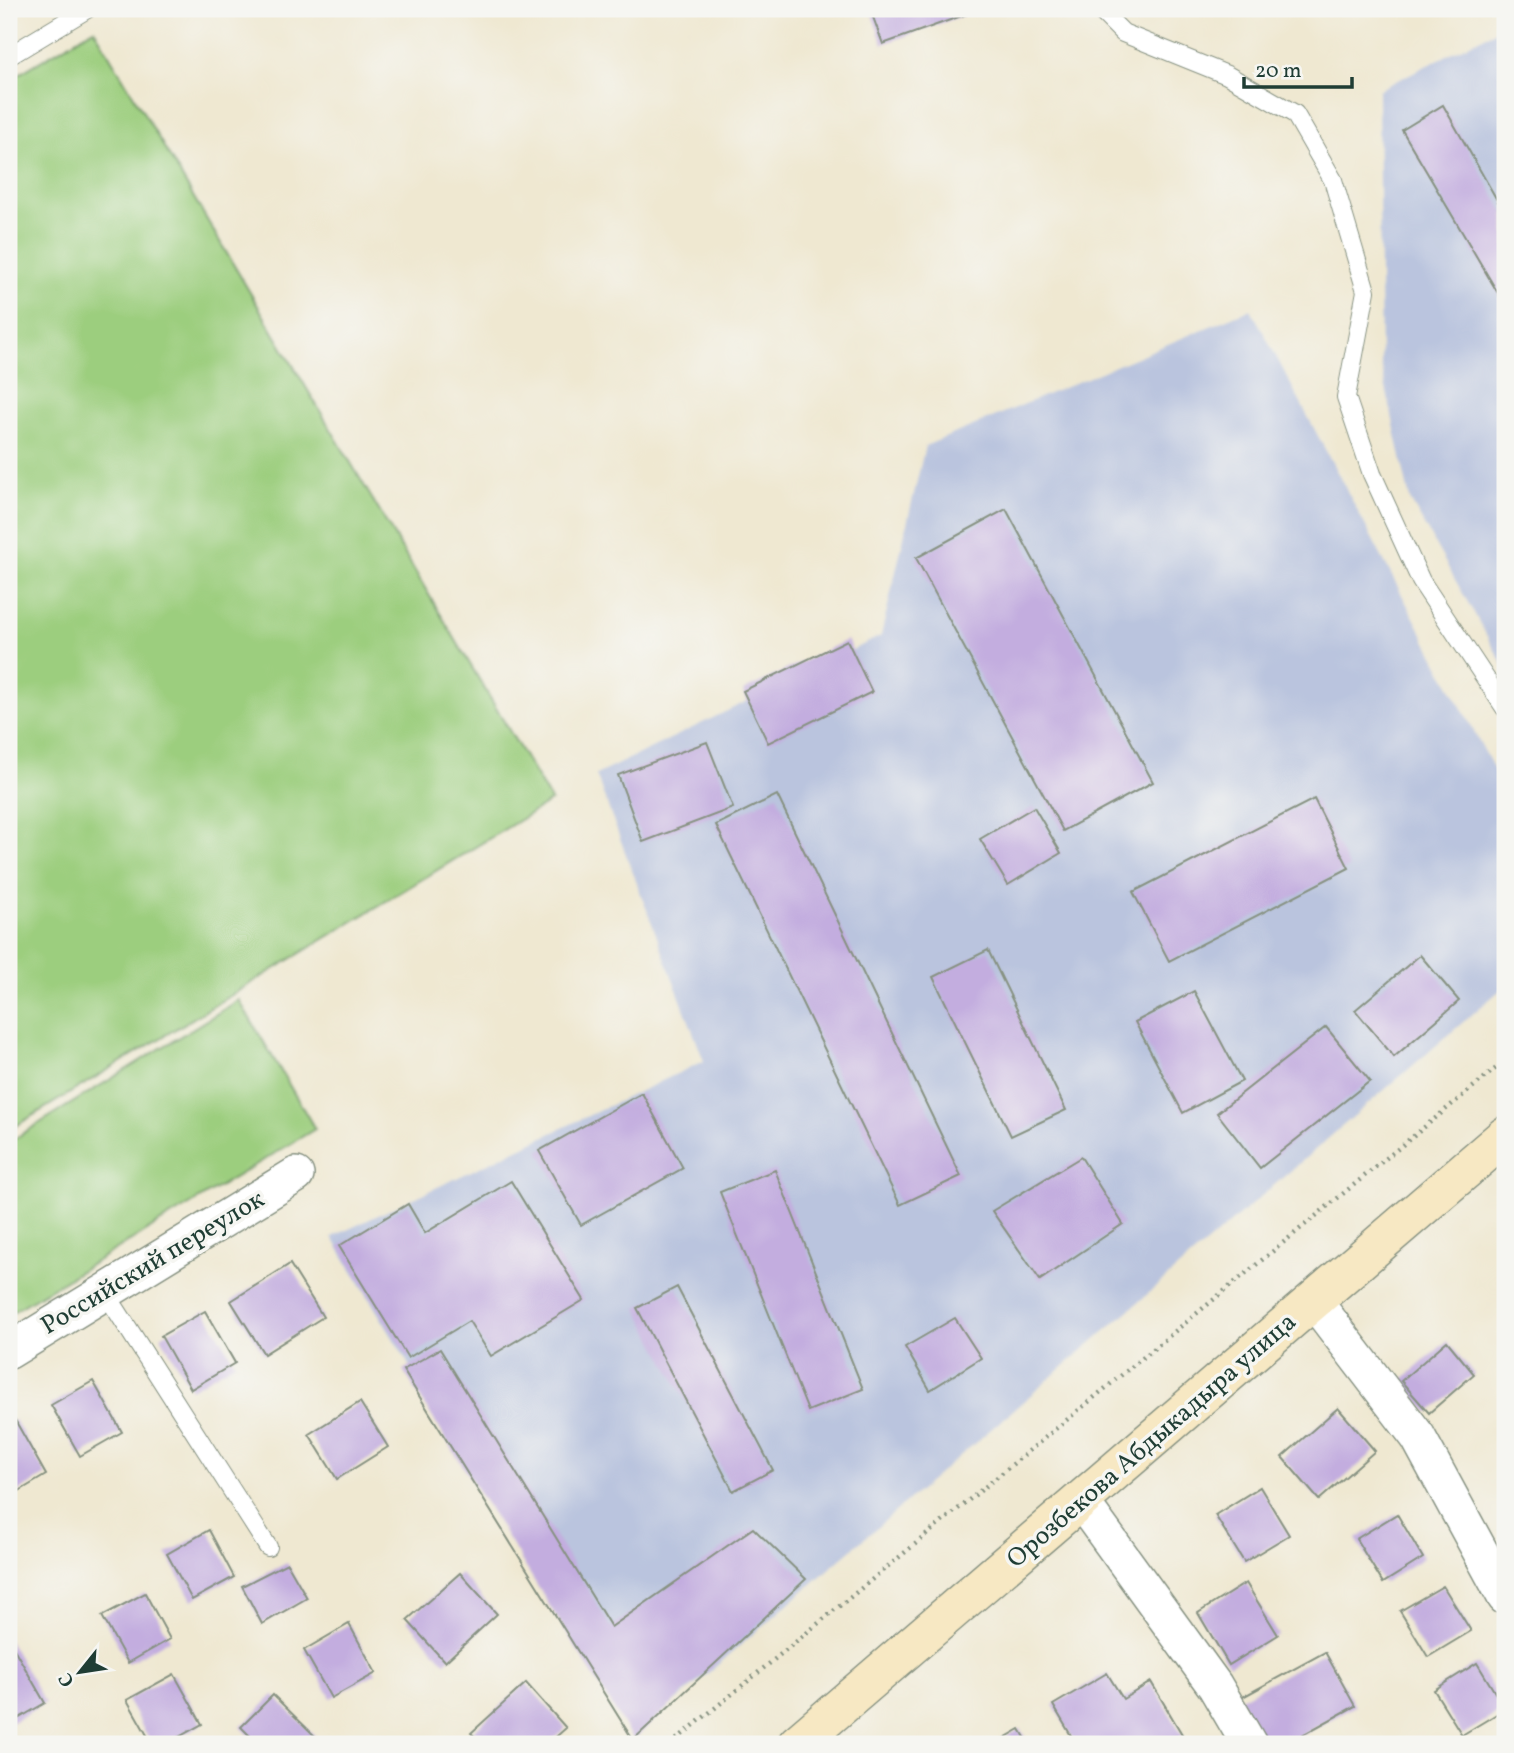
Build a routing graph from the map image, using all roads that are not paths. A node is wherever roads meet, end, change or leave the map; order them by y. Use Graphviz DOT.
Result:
graph roads {
  1 [pos="87,9"];
  2 [pos="1099,9"];
  3 [pos="9,56"];
  4 [pos="1505,708"];
  5 [pos="1505,1136"];
  6 [pos="296,1175"];
  7 [pos="105,1292"];
  8 [pos="1314,1301"];
  9 [pos="9,1351"];
  10 [pos="1081,1501"];
  11 [pos="268,1547"];
  12 [pos="1505,1597"];
  13 [pos="812,1739"];
  14 [pos="1249,1744"];
  1 -- 3 [label="lane"];
  2 -- 4 [label="lane"];
  5 -- 8 [label="street, Орозбекова Абдыкадыра улица"];
  6 -- 7 [label="street, Российский переулок"];
  7 -- 9 [label="street, Российский переулок"];
  7 -- 11 [label="lane"];
  8 -- 10 [label="street, Орозбекова Абдыкадыра улица"];
  8 -- 12 [label="street"];
  10 -- 13 [label="street, Орозбекова Абдыкадыра улица"];
  10 -- 14 [label="street"];
}
